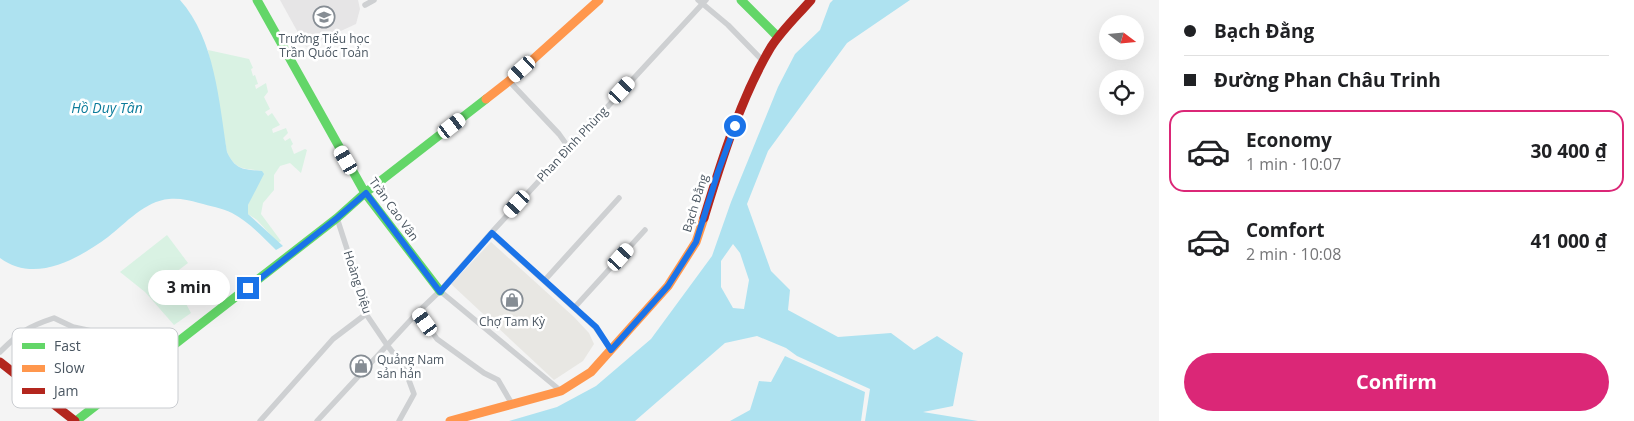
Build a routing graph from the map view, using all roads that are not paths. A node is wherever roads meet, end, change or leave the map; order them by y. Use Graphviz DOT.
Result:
graph roads {
  1 [pos="257,0"];
  2 [pos="374,0"];
  3 [pos="600,0"];
  4 [pos="741,0"];
  5 [pos="811,0"];
  6 [pos="702,1"];
  7 [pos="365,5"];
  8 [pos="778,37"];
  9 [pos="764,62"];
  10 [pos="509,81"];
  11 [pos="569,148"];
  12 [pos="366,193"];
  13 [pos="619,198"];
  14 [pos="337,218"];
  15 [pos="645,230"];
  16 [pos="492,233"];
  17 [pos="544,280"];
  18 [pos="440,292"];
  19 [pos="574,308"];
  20 [pos="418,312"];
  21 [pos="366,314"];
  22 [pos="28,328"];
  23 [pos="78,328"];
  24 [pos="12,340"];
  25 [pos="178,341"];
  26 [pos="387,345"];
  27 [pos="611,350"];
  28 [pos="0,352"];
  29 [pos="0,362"];
  30 [pos="12,371"];
  31 [pos="561,390"];
  32 [pos="512,404"];
  33 [pos="59,408"];
  34 [pos="93,408"];
  35 [pos="76,421"];
  36 [pos="260,421"];
  37 [pos="317,421"];
  38 [pos="399,421"];
  39 [pos="450,421"];
  1 -- 12 [label="street, Trần Cao Vân"];
  2 -- 7 [label="street"];
  3 -- 10 [label="street"];
  4 -- 8 [label="street"];
  5 -- 8 [label="street, Bạch Đằng"];
  6 -- 9 [label="street"];
  6 -- 11 [label="street, Phan Đình Phùng"];
  8 -- 9 [label="street, Bạch Đằng"];
  9 -- 27 [label="street, Bạch Đằng"];
  10 -- 11 [label="street"];
  10 -- 12 [label="street"];
  11 -- 16 [label="street, Phan Đình Phùng"];
  12 -- 14 [label="street"];
  12 -- 18 [label="street, Trần Cao Vân"];
  13 -- 17 [label="street"];
  14 -- 21 [label="street, Hoàng Diệu"];
  14 -- 25 [label="street"];
  15 -- 19 [label="street"];
  16 -- 17 [label="street"];
  16 -- 18 [label="street, Phan Đình Phùng"];
  17 -- 19 [label="street"];
  18 -- 20 [label="street, Phan Đình Phùng"];
  18 -- 31 [label="street, Trần Cao Vân"];
  19 -- 27 [label="street"];
  20 -- 26 [label="street, Phan Đình Phùng"];
  20 -- 32 [label="street"];
  21 -- 26 [label="street, Hoàng Diệu"];
  21 -- 36 [label="street"];
  22 -- 23 [label="street"];
  24 -- 28 [label="street"];
  26 -- 37 [label="street, Phan Đình Phùng"];
  26 -- 38 [label="street, Hoàng Diệu"];
  27 -- 31 [label="street, Bạch Đằng"];
  29 -- 30 [label="street"];
  31 -- 32 [label="street, Bạch Đằng"];
  32 -- 39 [label="street, Bạch Đằng"];
  33 -- 35 [label="street"];
  34 -- 35 [label="street"];
}
